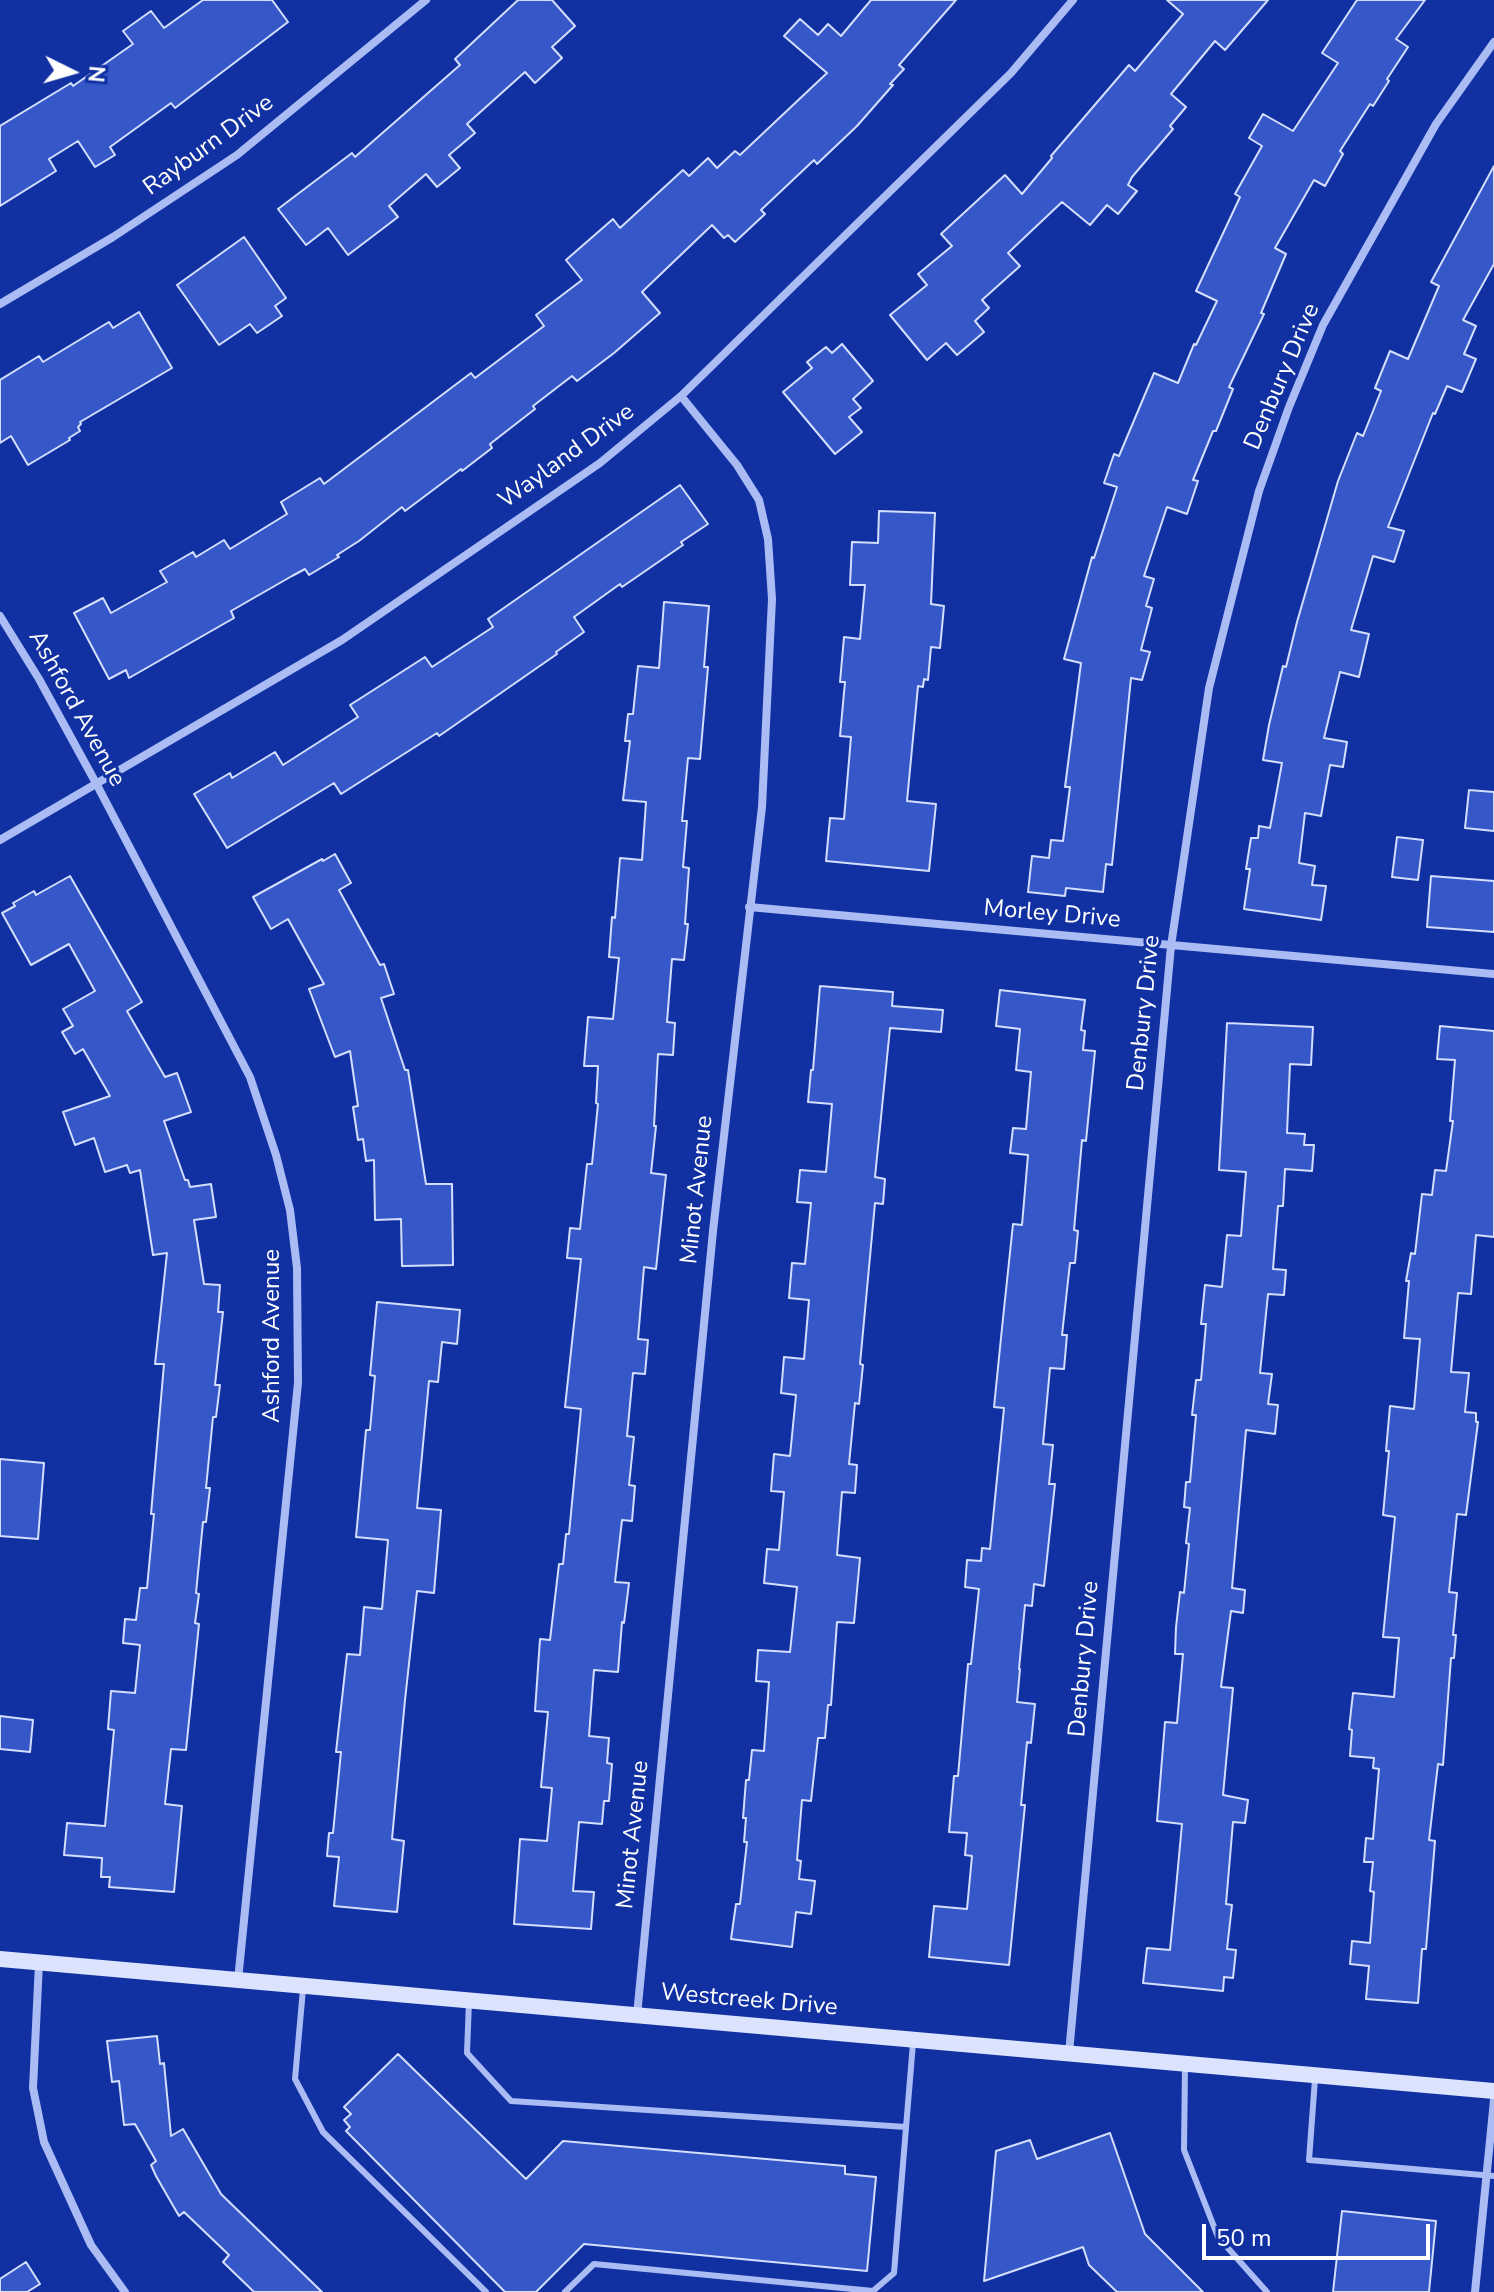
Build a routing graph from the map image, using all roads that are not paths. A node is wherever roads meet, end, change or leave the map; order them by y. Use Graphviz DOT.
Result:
graph roads {
  1 [pos="426,0"];
  2 [pos="1073,0"];
  3 [pos="1494,42"];
  4 [pos="0,304"];
  5 [pos="681,396"];
  6 [pos="0,616"];
  7 [pos="97,785"];
  8 [pos="0,840"];
  9 [pos="749,907"];
  10 [pos="1171,946"];
  11 [pos="1494,974"];
  12 [pos="0,1959"];
  13 [pos="39,1962"];
  14 [pos="238,1980"];
  15 [pos="303,1986"];
  16 [pos="469,2000"];
  17 [pos="637,2015"];
  18 [pos="913,2039"];
  19 [pos="1069,2053"];
  20 [pos="1185,2064"];
  21 [pos="1316,2075"];
  22 [pos="1494,2091"];
  23 [pos="1494,2100"];
  24 [pos="906,2127"];
  25 [pos="1490,2176"];
  26 [pos="125,2292"];
  27 [pos="486,2292"];
  28 [pos="565,2292"];
  29 [pos="1267,2292"];
  30 [pos="1475,2292"];
  1 -- 4 [label="street, Rayburn Drive"];
  2 -- 5 [label="street, Wayland Drive"];
  3 -- 10 [label="street, Denbury Drive"];
  5 -- 7 [label="street, Wayland Drive"];
  5 -- 9 [label="street, Minot Avenue"];
  6 -- 7 [label="street, Ashford Avenue"];
  7 -- 8 [label="street, Wayland Drive"];
  7 -- 14 [label="street, Ashford Avenue"];
  9 -- 10 [label="street, Morley Drive"];
  9 -- 17 [label="street, Minot Avenue"];
  10 -- 11 [label="street, Morley Drive"];
  10 -- 19 [label="street, Denbury Drive"];
  12 -- 13 [label="street, Westcreek Drive"];
  13 -- 14 [label="street, Westcreek Drive"];
  13 -- 26 [label="street"];
  14 -- 15 [label="street, Westcreek Drive"];
  15 -- 16 [label="street, Westcreek Drive"];
  15 -- 27 [label="lane"];
  16 -- 17 [label="street, Westcreek Drive"];
  16 -- 24 [label="lane"];
  17 -- 18 [label="street, Westcreek Drive"];
  18 -- 19 [label="street, Westcreek Drive"];
  18 -- 24 [label="lane"];
  19 -- 20 [label="street, Westcreek Drive"];
  20 -- 21 [label="street, Westcreek Drive"];
  20 -- 29 [label="lane"];
  21 -- 22 [label="street, Westcreek Drive"];
  21 -- 25 [label="lane"];
  23 -- 25 [label="street"];
  24 -- 28 [label="lane"];
  25 -- 30 [label="street"];
}
